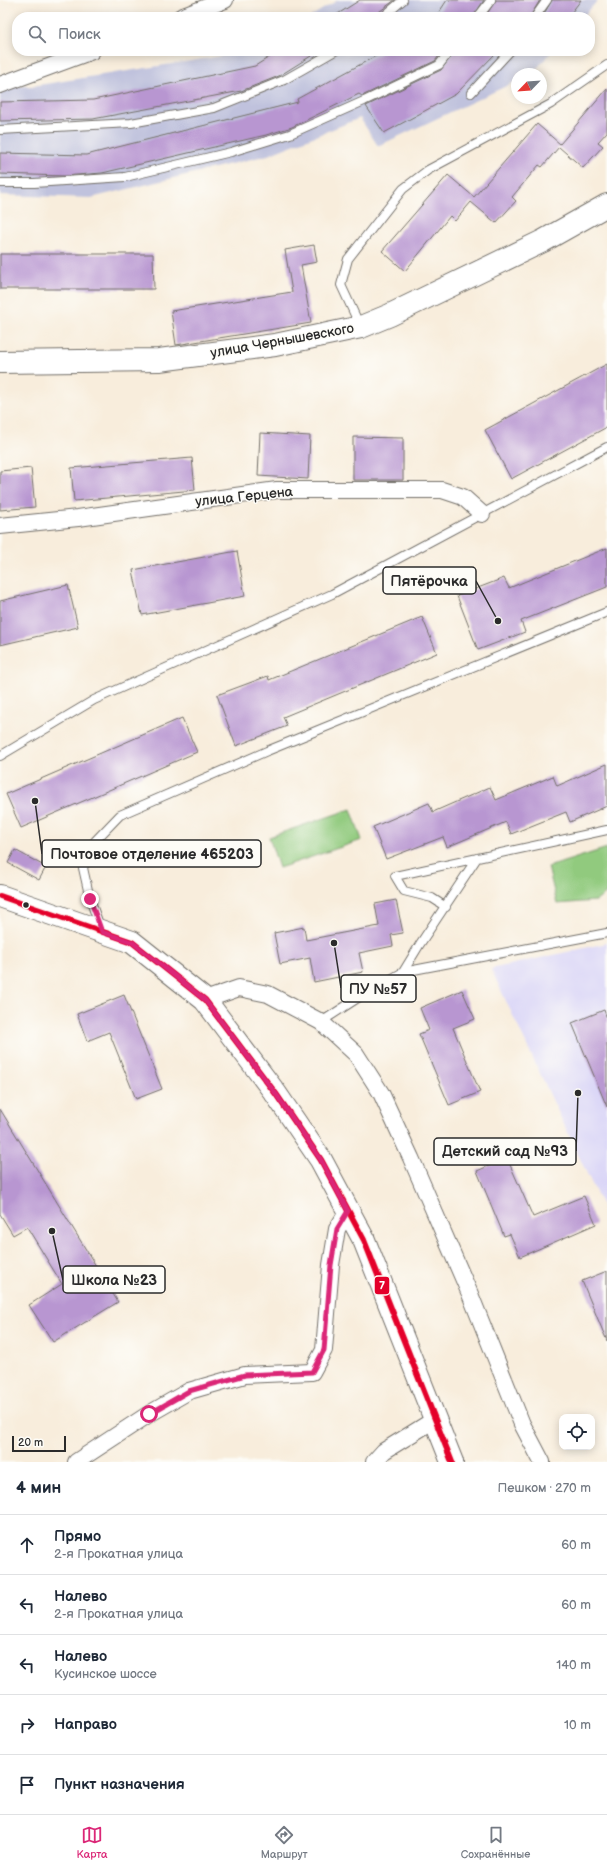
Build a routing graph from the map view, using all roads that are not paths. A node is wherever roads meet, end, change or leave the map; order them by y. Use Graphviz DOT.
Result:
graph roads {
  1 [pos="225,0"];
  2 [pos="403,0"];
  3 [pos="491,0"];
  4 [pos="547,0"];
  5 [pos="194,12"];
  6 [pos="389,12"];
  7 [pos="482,12"];
  8 [pos="539,12"];
  9 [pos="78,56"];
  10 [pos="326,56"];
  11 [pos="446,56"];
  12 [pos="505,56"];
  13 [pos="607,65"];
  14 [pos="0,85"];
  15 [pos="471,93"];
  16 [pos="0,130"];
  17 [pos="0,183"];
  18 [pos="607,205"];
  19 [pos="360,327"];
  20 [pos="0,362"];
  21 [pos="607,447"];
  22 [pos="482,514"];
  23 [pos="0,526"];
  24 [pos="607,612"];
  25 [pos="0,756"];
  26 [pos="607,830"];
  27 [pos="477,858"];
  28 [pos="0,896"];
  29 [pos="446,907"];
  30 [pos="102,932"];
  31 [pos="607,933"];
  32 [pos="403,972"];
  33 [pos="205,1000"];
  34 [pos="321,1022"];
  35 [pos="348,1211"];
  36 [pos="434,1420"];
  37 [pos="76,1462"];
  38 [pos="374,1462"];
  39 [pos="452,1462"];
  40 [pos="542,1462"];
  1 -- 5 [label="street"];
  2 -- 6 [label="lane"];
  3 -- 7 [label="lane"];
  4 -- 8 [label="lane"];
  9 -- 14 [label="street"];
  10 -- 16 [label="lane"];
  11 -- 17 [label="lane"];
  12 -- 15 [label="lane"];
  13 -- 19 [label="lane"];
  18 -- 19 [label="main road, улица Чернышевского"];
  19 -- 20 [label="main road, улица Чернышевского"];
  21 -- 22 [label="lane"];
  22 -- 23 [label="street, улица Герцена"];
  22 -- 25 [label="lane"];
  24 -- 30 [label="lane"];
  26 -- 27 [label="lane"];
  27 -- 29 [label="lane"];
  27 -- 29 [label="lane"];
  28 -- 30 [label="main road"];
  29 -- 32 [label="lane"];
  30 -- 33 [label="main road"];
  31 -- 32 [label="lane"];
  32 -- 34 [label="lane"];
  33 -- 34 [label="street"];
  33 -- 35 [label="main road"];
  34 -- 40 [label="street"];
  35 -- 36 [label="main road"];
  35 -- 37 [label="street"];
  36 -- 38 [label="street"];
  36 -- 39 [label="main road"];
}
